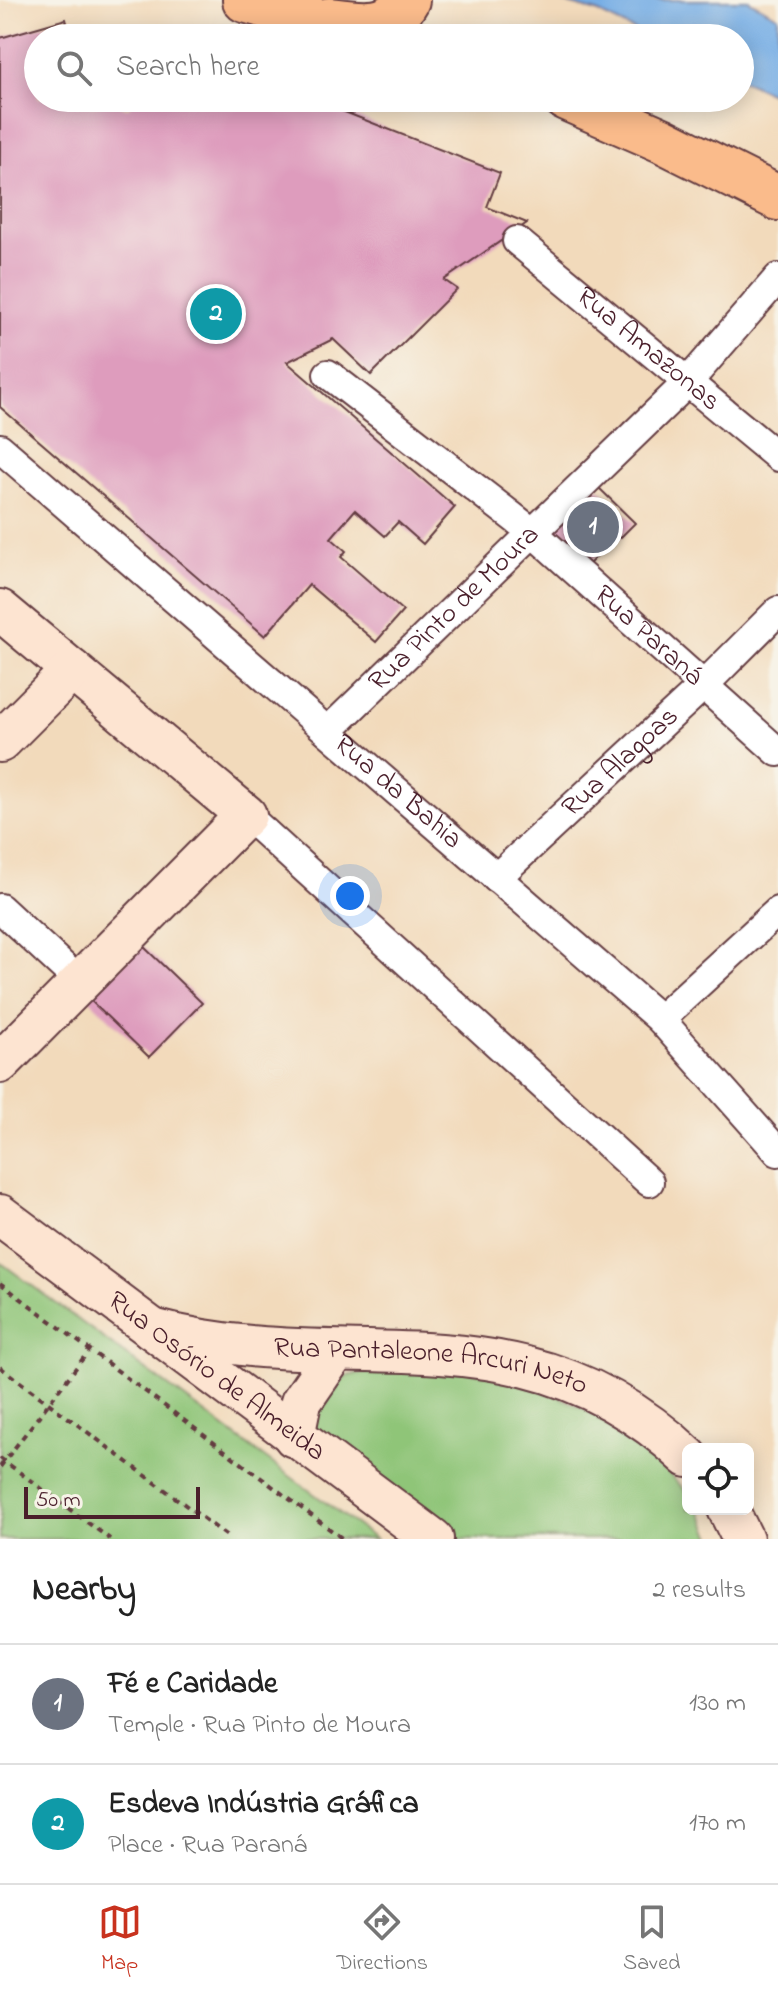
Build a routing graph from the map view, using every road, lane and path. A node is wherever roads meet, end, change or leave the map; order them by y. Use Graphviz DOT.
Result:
graph roads {
  1 [pos="245,0"];
  2 [pos="407,1"];
  3 [pos="300,15"];
  4 [pos="330,24"];
  5 [pos="598,112"];
  6 [pos="778,198"];
  7 [pos="517,241"];
  8 [pos="778,278"];
  9 [pos="328,374"];
  10 [pos="688,382"];
  11 [pos="0,448"];
  12 [pos="778,457"];
  13 [pos="531,531"];
  14 [pos="0,610"];
  15 [pos="778,611"];
  16 [pos="72,670"];
  17 [pos="704,685"];
  18 [pos="328,731"];
  19 [pos="0,742"];
  20 [pos="778,752"];
  21 [pos="246,815"];
  22 [pos="496,878"];
  23 [pos="0,908"];
  24 [pos="778,911"];
  25 [pos="80,982"];
  26 [pos="660,1019"];
  27 [pos="0,1063"];
  28 [pos="778,1152"];
  29 [pos="649,1182"];
  30 [pos="0,1215"];
  31 [pos="0,1283"];
  32 [pos="152,1329"];
  33 [pos="91,1348"];
  34 [pos="336,1351"];
  35 [pos="0,1367"];
  36 [pos="47,1404"];
  37 [pos="294,1437"];
  38 [pos="682,1452"];
  39 [pos="2,1459"];
  40 [pos="0,1467"];
  41 [pos="731,1515"];
  42 [pos="110,1539"];
  43 [pos="231,1539"];
  44 [pos="343,1539"];
  45 [pos="433,1539"];
  46 [pos="743,1539"];
  1 -- 3 [label="main road"];
  2 -- 3 [label="main road"];
  3 -- 4 [label="main road"];
  5 -- 6 [label="main road"];
  7 -- 10 [label="street, Rua Amazonas"];
  8 -- 10 [label="street, Rua Pinto de Moura"];
  9 -- 13 [label="street, Rua Paraná"];
  10 -- 12 [label="street, Rua Amazonas"];
  10 -- 13 [label="street, Rua Pinto de Moura"];
  11 -- 18 [label="street, Rua da Bahia"];
  13 -- 17 [label="street, Rua Paraná"];
  13 -- 18 [label="street, Rua Pinto de Moura"];
  14 -- 16 [label="main road"];
  15 -- 17 [label="street, Rua Alagoas"];
  16 -- 19 [label="main road"];
  16 -- 21 [label="main road"];
  17 -- 20 [label="street, Rua Paraná"];
  17 -- 22 [label="street, Rua Alagoas"];
  18 -- 22 [label="street, Rua da Bahia"];
  21 -- 25 [label="main road"];
  21 -- 29 [label="street"];
  22 -- 26 [label="street, Rua da Bahia"];
  23 -- 25 [label="street"];
  24 -- 26 [label="street"];
  25 -- 27 [label="main road"];
  26 -- 28 [label="street, Rua da Bahia"];
  30 -- 32 [label="main road, Rua Osório de Almeida"];
  31 -- 33 [label="path"];
  32 -- 34 [label="main road, Rua Pantaleone Arcuri Neto"];
  32 -- 37 [label="main road, Rua Osório de Almeida"];
  33 -- 36 [label="path"];
  33 -- 44 [label="path"];
  34 -- 37 [label="main road"];
  34 -- 38 [label="main road, Rua Pantaleone Arcuri Neto"];
  35 -- 36 [label="path"];
  36 -- 39 [label="path"];
  36 -- 43 [label="path"];
  37 -- 45 [label="main road, Rua Osório de Almeida"];
  39 -- 40 [label="path"];
  39 -- 42 [label="path"];
  41 -- 46 [label="main road"];
}
